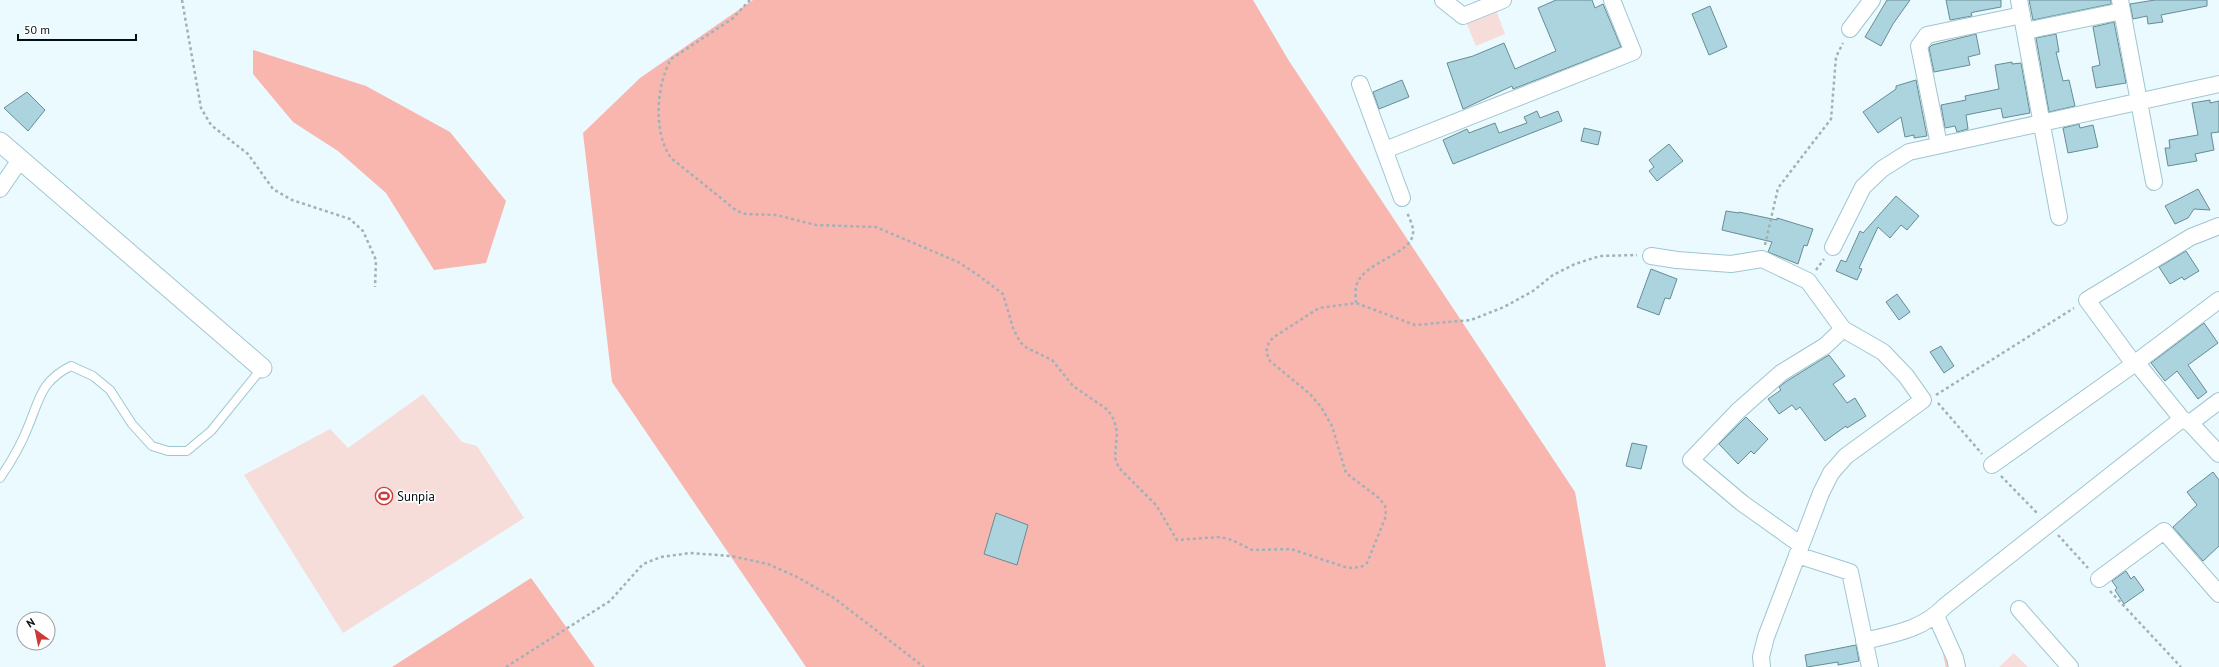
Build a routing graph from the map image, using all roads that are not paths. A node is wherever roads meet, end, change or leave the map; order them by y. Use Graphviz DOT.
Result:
graph roads {
  1 [pos="1443,0"];
  2 [pos="1503,0"];
  3 [pos="1612,0"];
  4 [pos="1872,0"];
  5 [pos="2121,6"];
  6 [pos="2020,8"];
  7 [pos="1850,29"];
  8 [pos="2025,31"];
  9 [pos="1360,84"];
  10 [pos="2219,84"];
  11 [pos="2139,102"];
  12 [pos="2042,123"];
  13 [pos="0,142"];
  14 [pos="1939,145"];
  15 [pos="1385,150"];
  16 [pos="20,160"];
  17 [pos="2154,182"];
  18 [pos="0,189"];
  19 [pos="1402,198"];
  20 [pos="2059,217"];
  21 [pos="2219,226"];
  22 [pos="1833,247"];
  23 [pos="1651,256"];
  24 [pos="2219,300"];
  25 [pos="1843,329"];
  26 [pos="2134,363"];
  27 [pos="262,368"];
  28 [pos="2219,401"];
  29 [pos="2186,421"];
  30 [pos="2219,454"];
  31 [pos="1992,465"];
  32 [pos="0,478"];
  33 [pos="1799,550"];
  34 [pos="2098,579"];
  35 [pos="2219,594"];
  36 [pos="2019,609"];
  37 [pos="1936,616"];
  38 [pos="1864,641"];
  39 [pos="1762,667"];
  40 [pos="1870,667"];
  41 [pos="1957,667"];
  42 [pos="2070,667"];
  1 -- 2 [label="street"];
  3 -- 15 [label="street"];
  4 -- 7 [label="street"];
  5 -- 8 [label="street"];
  5 -- 11 [label="street"];
  6 -- 8 [label="street"];
  6 -- 14 [label="street"];
  8 -- 12 [label="street"];
  9 -- 15 [label="street"];
  10 -- 11 [label="street"];
  11 -- 12 [label="street"];
  11 -- 17 [label="street"];
  12 -- 14 [label="street"];
  12 -- 20 [label="street"];
  13 -- 16 [label="street"];
  14 -- 22 [label="street"];
  15 -- 19 [label="street"];
  16 -- 18 [label="street"];
  16 -- 27 [label="street"];
  21 -- 26 [label="street"];
  23 -- 25 [label="street"];
  24 -- 26 [label="street"];
  25 -- 33 [label="street"];
  25 -- 33 [label="street"];
  26 -- 29 [label="street"];
  26 -- 31 [label="street"];
  27 -- 32 [label="lane"];
  28 -- 29 [label="street"];
  29 -- 30 [label="street"];
  29 -- 37 [label="street"];
  33 -- 38 [label="street"];
  33 -- 39 [label="street"];
  34 -- 35 [label="street"];
  36 -- 42 [label="street"];
  37 -- 38 [label="street"];
  37 -- 41 [label="street"];
  38 -- 40 [label="street"];
}
